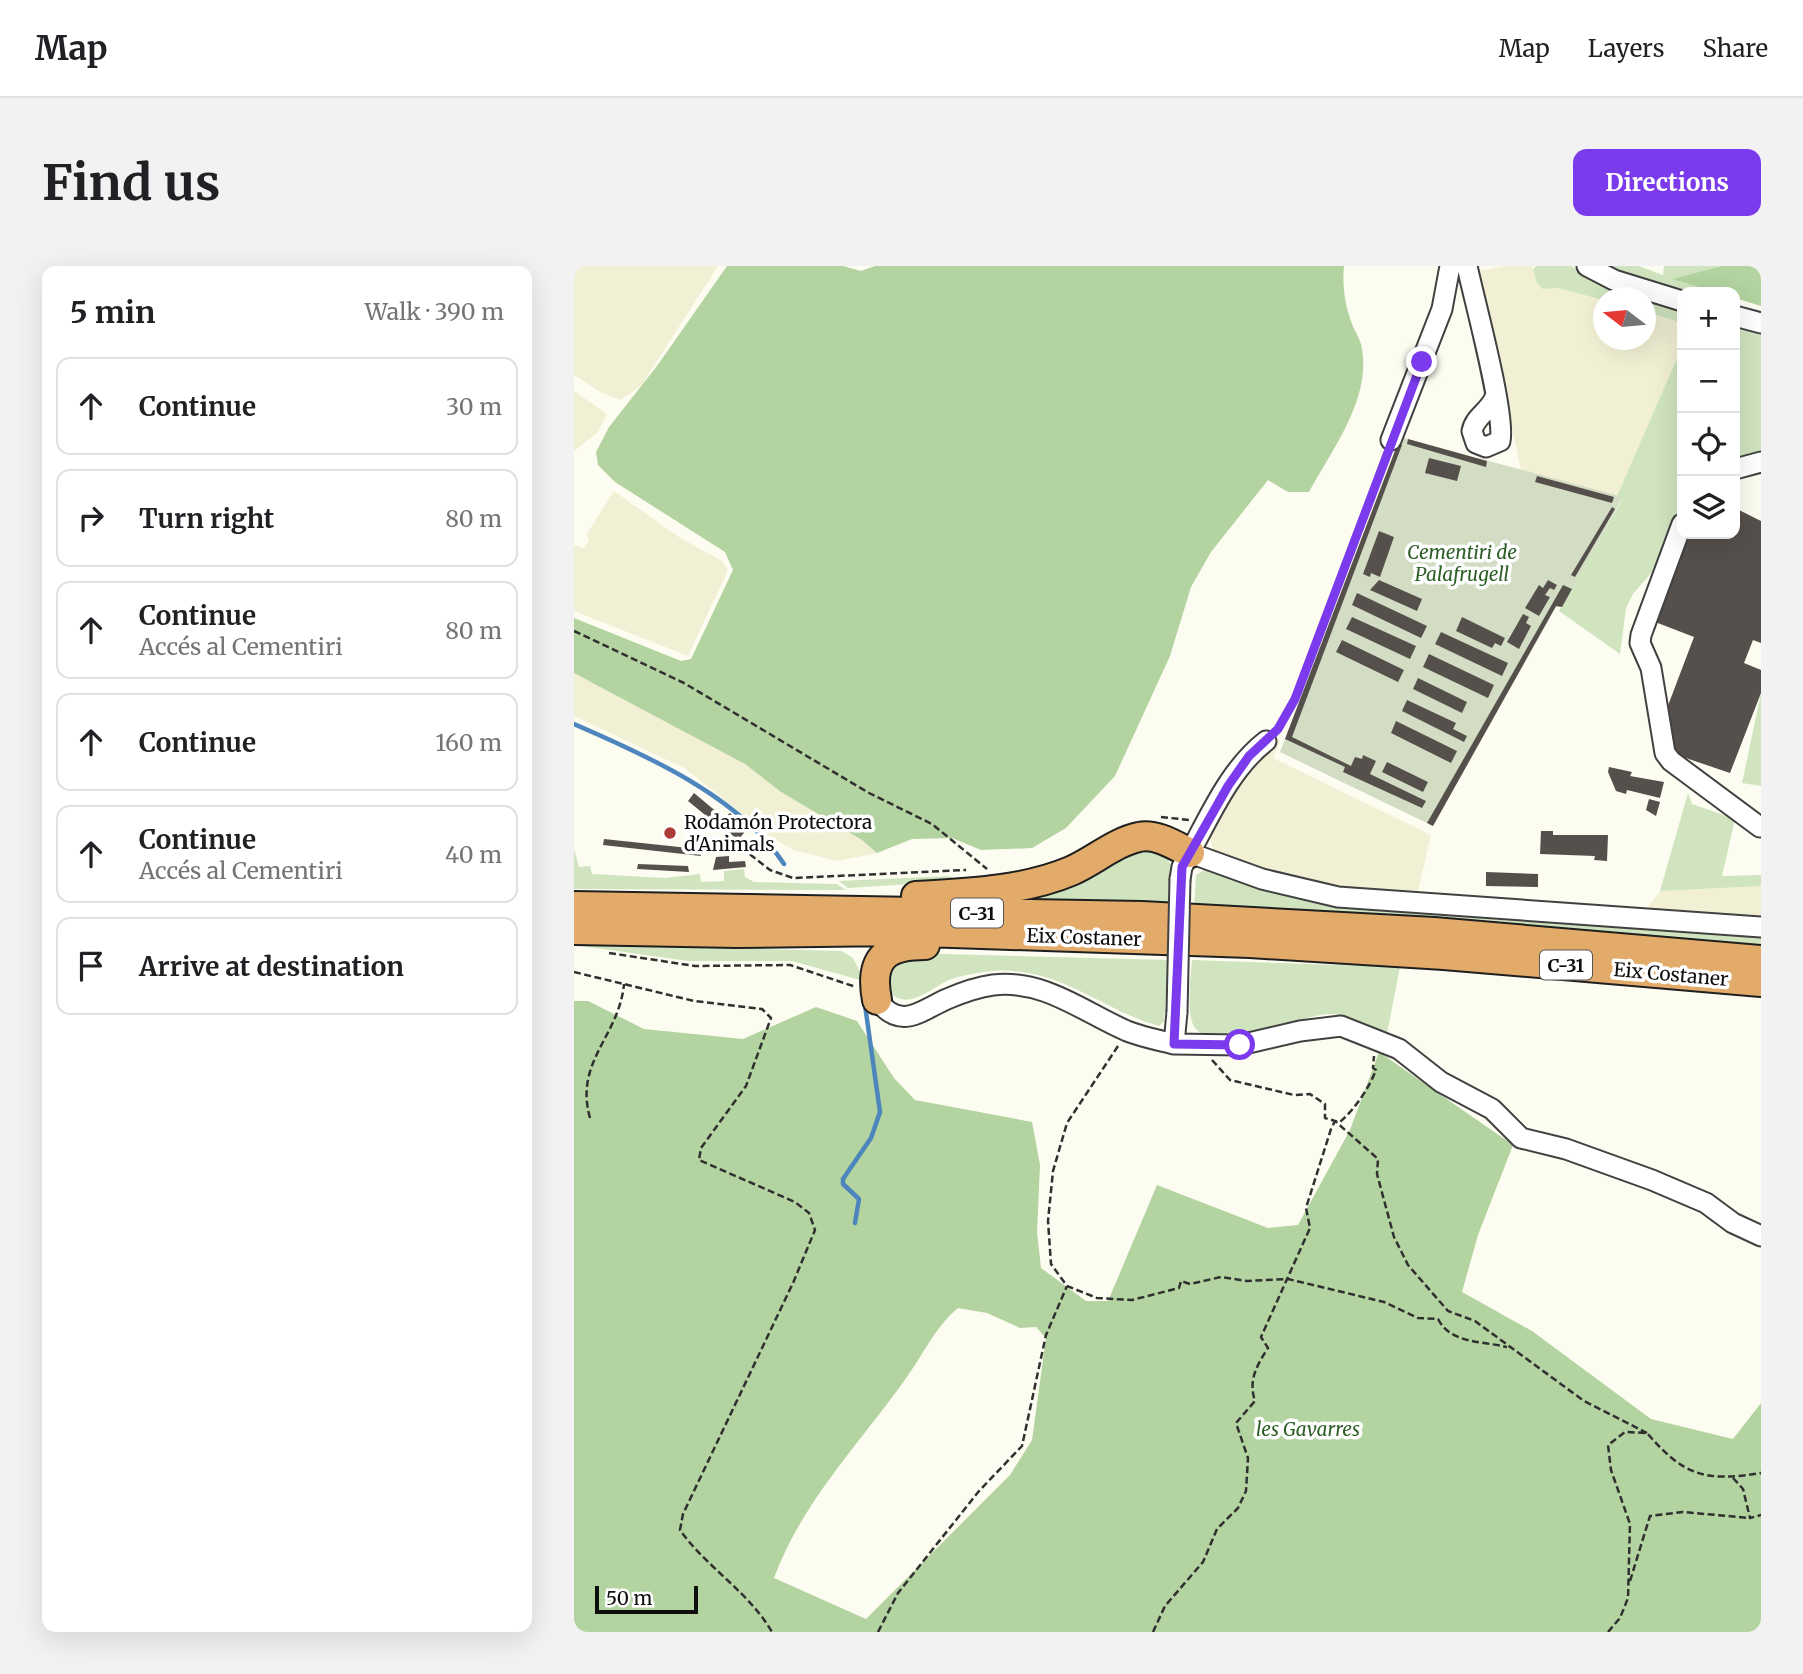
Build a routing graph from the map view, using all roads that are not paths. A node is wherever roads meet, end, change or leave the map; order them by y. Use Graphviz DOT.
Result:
graph roads {
  1 [pos="1450,266"];
  2 [pos="1467,266"];
  3 [pos="1587,266"];
  4 [pos="1677,299"];
  5 [pos="1740,317"];
  6 [pos="1761,323"];
  7 [pos="1495,397"];
  8 [pos="1391,440"];
  9 [pos="1761,462"];
  10 [pos="1740,468"];
  11 [pos="1677,538"];
  12 [pos="1266,741"];
  13 [pos="1761,822"];
  14 [pos="1190,853"];
  15 [pos="574,906"];
  16 [pos="671,908"];
  17 [pos="1761,927"];
  18 [pos="574,930"];
  19 [pos="737,933"];
  20 [pos="1371,951"];
  21 [pos="1761,960"];
  22 [pos="1761,982"];
  23 [pos="877,1000"];
  24 [pos="1174,1044"];
  25 [pos="1761,1236"];
  1 -- 8 [label="street"];
  2 -- 7 [label="street"];
  3 -- 4 [label="street"];
  5 -- 6 [label="street"];
  9 -- 10 [label="street"];
  11 -- 13 [label="street"];
  12 -- 14 [label="street"];
  14 -- 16 [label="highway"];
  14 -- 17 [label="street"];
  14 -- 24 [label="street, bridge"];
  15 -- 16 [label="highway, Eix Costaner / C-31"];
  16 -- 21 [label="highway, Eix Costaner / C-31"];
  18 -- 19 [label="highway, Eix Costaner / C-31"];
  19 -- 20 [label="highway, Eix Costaner / C-31"];
  19 -- 23 [label="highway"];
  20 -- 22 [label="highway, Eix Costaner / C-31"];
  20 -- 23 [label="highway"];
  23 -- 24 [label="street"];
  24 -- 25 [label="street"];
}
